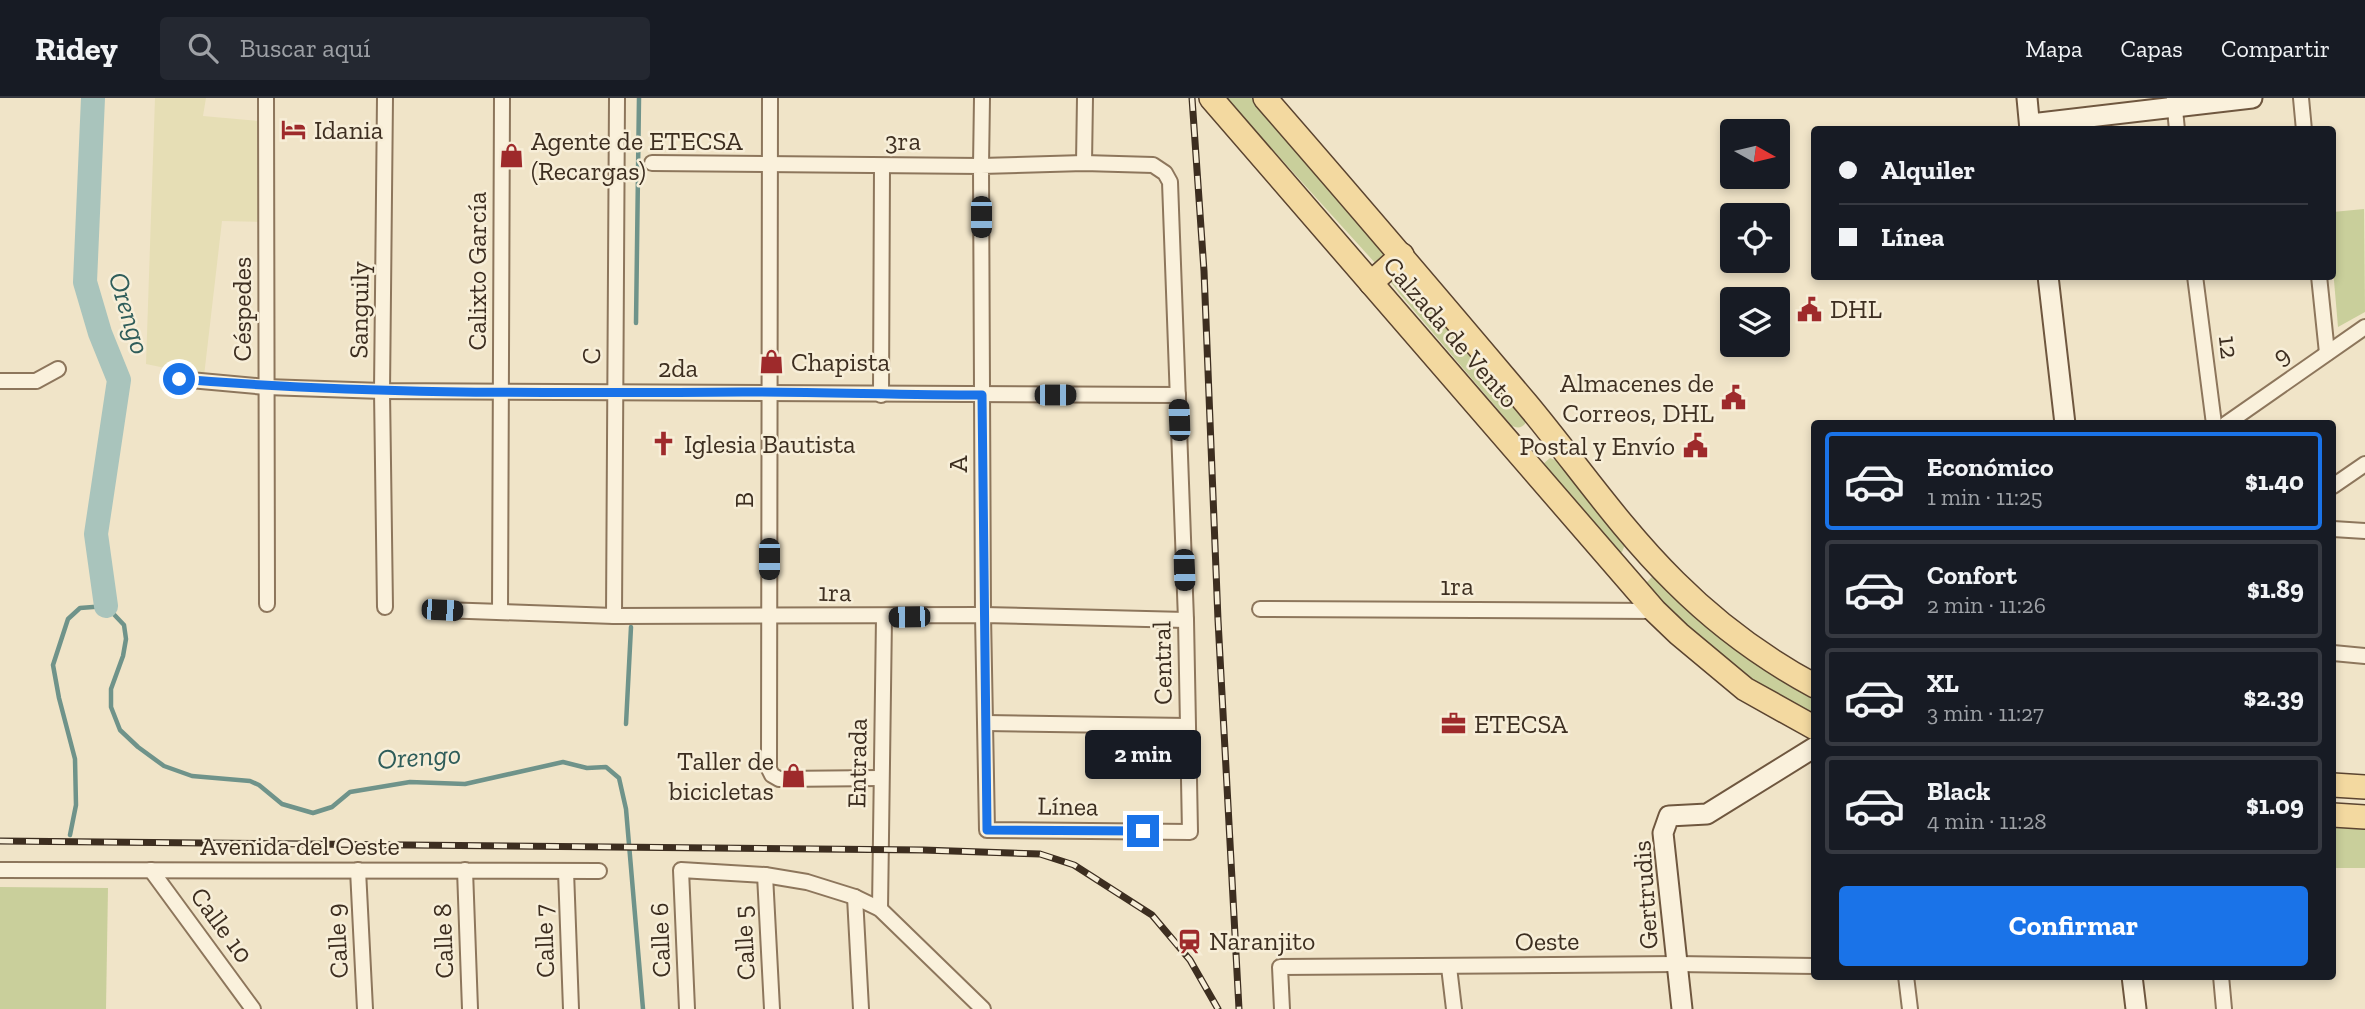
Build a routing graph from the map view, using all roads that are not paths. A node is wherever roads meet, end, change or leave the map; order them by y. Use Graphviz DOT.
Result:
graph roads {
  1 [pos="266,98"];
  2 [pos="385,98"];
  3 [pos="502,98"];
  4 [pos="617,98"];
  5 [pos="770,98"];
  6 [pos="982,98"];
  7 [pos="1085,98"];
  8 [pos="1212,98"];
  9 [pos="1265,98"];
  10 [pos="2027,98"];
  11 [pos="2252,98"];
  12 [pos="2301,98"];
  13 [pos="2174,103"];
  14 [pos="2030,126"];
  15 [pos="2036,126"];
  16 [pos="2177,126"];
  17 [pos="2304,126"];
  18 [pos="653,163"];
  19 [pos="1084,163"];
  20 [pos="770,165"];
  21 [pos="1153,165"];
  22 [pos="883,166"];
  23 [pos="981,166"];
  24 [pos="1402,255"];
  25 [pos="2048,280"];
  26 [pos="2196,280"];
  27 [pos="2319,280"];
  28 [pos="1371,283"];
  29 [pos="2365,327"];
  30 [pos="2327,353"];
  31 [pos="58,369"];
  32 [pos="179,379"];
  33 [pos="0,381"];
  34 [pos="266,387"];
  35 [pos="382,391"];
  36 [pos="501,392"];
  37 [pos="769,392"];
  38 [pos="614,393"];
  39 [pos="881,395"];
  40 [pos="982,395"];
  41 [pos="1178,395"];
  42 [pos="2065,420"];
  43 [pos="2213,420"];
  44 [pos="2232,420"];
  45 [pos="1549,431"];
  46 [pos="1519,453"];
  47 [pos="2365,464"];
  48 [pos="2336,484"];
  49 [pos="2336,529"];
  50 [pos="2365,531"];
  51 [pos="267,604"];
  52 [pos="385,607"];
  53 [pos="1260,609"];
  54 [pos="442,610"];
  55 [pos="1655,611"];
  56 [pos="500,612"];
  57 [pos="768,615"];
  58 [pos="983,615"];
  59 [pos="614,616"];
  60 [pos="884,617"];
  61 [pos="1186,620"];
  62 [pos="2336,653"];
  63 [pos="2365,656"];
  64 [pos="1811,684"];
  65 [pos="986,723"];
  66 [pos="1188,726"];
  67 [pos="1811,726"];
  68 [pos="1811,749"];
  69 [pos="880,778"];
  70 [pos="2336,785"];
  71 [pos="2365,786"];
  72 [pos="2336,815"];
  73 [pos="2365,817"];
  74 [pos="987,830"];
  75 [pos="1190,832"];
  76 [pos="0,870"];
  77 [pos="151,870"];
  78 [pos="358,870"];
  79 [pos="465,870"];
  80 [pos="566,871"];
  81 [pos="599,871"];
  82 [pos="765,875"];
  83 [pos="855,897"];
  84 [pos="880,909"];
  85 [pos="1676,964"];
  86 [pos="1811,966"];
  87 [pos="1449,967"];
  88 [pos="1906,980"];
  89 [pos="2132,980"];
  90 [pos="2221,980"];
  91 [pos="978,1007"];
  92 [pos="254,1009"];
  93 [pos="365,1009"];
  94 [pos="470,1009"];
  95 [pos="571,1009"];
  96 [pos="687,1009"];
  97 [pos="772,1009"];
  98 [pos="861,1009"];
  99 [pos="1282,1009"];
  100 [pos="1454,1009"];
  101 [pos="1682,1009"];
  102 [pos="1910,1009"];
  103 [pos="2136,1009"];
  104 [pos="2224,1009"];
  1 -- 34 [label="street, Céspedes"];
  2 -- 35 [label="street, Sanguily"];
  3 -- 36 [label="street, Calixto García"];
  4 -- 38 [label="street, C"];
  5 -- 20 [label="street, B"];
  6 -- 23 [label="street, A"];
  7 -- 19 [label="street"];
  8 -- 28 [label="main road, Calzada de Vento"];
  9 -- 24 [label="main road, Calzada de Vento"];
  10 -- 14 [label="street"];
  11 -- 13 [label="street"];
  12 -- 17 [label="street"];
  13 -- 15 [label="street"];
  13 -- 16 [label="street"];
  18 -- 20 [label="street, 3ra"];
  19 -- 21 [label="street, 3ra"];
  19 -- 23 [label="street, 3ra"];
  20 -- 22 [label="street, 3ra"];
  20 -- 37 [label="street, B"];
  21 -- 41 [label="street, Central"];
  22 -- 23 [label="street, 3ra"];
  22 -- 39 [label="street"];
  23 -- 40 [label="street, A"];
  24 -- 28 [label="main road"];
  24 -- 45 [label="main road, Calzada de Vento"];
  25 -- 42 [label="street"];
  26 -- 43 [label="street, 12"];
  27 -- 30 [label="street"];
  28 -- 46 [label="main road, Calzada de Vento"];
  29 -- 30 [label="street, 9"];
  30 -- 44 [label="street, 9"];
  31 -- 33 [label="street"];
  32 -- 34 [label="street, 2da"];
  34 -- 35 [label="street, 2da"];
  34 -- 51 [label="street, Céspedes"];
  35 -- 36 [label="street, 2da"];
  35 -- 52 [label="street, Sanguily"];
  36 -- 38 [label="street, 2da"];
  36 -- 56 [label="street, Calixto García"];
  37 -- 38 [label="street, 2da"];
  37 -- 39 [label="street, 2da"];
  37 -- 57 [label="street, B"];
  38 -- 59 [label="street, C"];
  39 -- 40 [label="street, 2da"];
  40 -- 41 [label="street, 2da"];
  40 -- 58 [label="street, A"];
  41 -- 61 [label="street, Central"];
  45 -- 46 [label="main road"];
  45 -- 64 [label="main road, Calzada de Vento"];
  46 -- 55 [label="main road, Calzada de Vento"];
  47 -- 48 [label="street"];
  49 -- 50 [label="street"];
  53 -- 55 [label="street, 1ra"];
  54 -- 56 [label="street, 1ra"];
  55 -- 67 [label="main road, Calzada de Vento"];
  56 -- 59 [label="street, 1ra"];
  57 -- 59 [label="street, 1ra"];
  57 -- 60 [label="street, 1ra"];
  57 -- 69 [label="street, B"];
  58 -- 60 [label="street, 1ra"];
  58 -- 61 [label="street, 1ra"];
  58 -- 65 [label="street, A"];
  60 -- 69 [label="street, Entrada"];
  61 -- 66 [label="street, Central"];
  62 -- 63 [label="street"];
  65 -- 66 [label="street"];
  65 -- 74 [label="street, A"];
  66 -- 75 [label="street, Central"];
  68 -- 85 [label="street, Gertrudis"];
  69 -- 84 [label="street, Entrada"];
  70 -- 71 [label="main road"];
  72 -- 73 [label="main road"];
  74 -- 75 [label="street, Línea"];
  76 -- 77 [label="street, Avenida del Oeste"];
  77 -- 78 [label="street, Avenida del Oeste"];
  77 -- 92 [label="street, Calle 10"];
  78 -- 79 [label="street, Avenida del Oeste"];
  78 -- 93 [label="street, Calle 9"];
  79 -- 80 [label="street, Avenida del Oeste"];
  79 -- 94 [label="street, Calle 8"];
  80 -- 81 [label="street, Avenida del Oeste"];
  80 -- 95 [label="street, Calle 7"];
  82 -- 83 [label="street"];
  82 -- 96 [label="street, Calle 6"];
  82 -- 97 [label="street, Calle 5"];
  83 -- 84 [label="street"];
  83 -- 98 [label="street"];
  84 -- 91 [label="street"];
  85 -- 86 [label="street, Oeste"];
  85 -- 87 [label="street, Oeste"];
  85 -- 101 [label="street, Gertrudis"];
  87 -- 99 [label="street, Oeste"];
  87 -- 100 [label="street"];
  88 -- 102 [label="street"];
  89 -- 103 [label="street"];
  90 -- 104 [label="street"];
}
